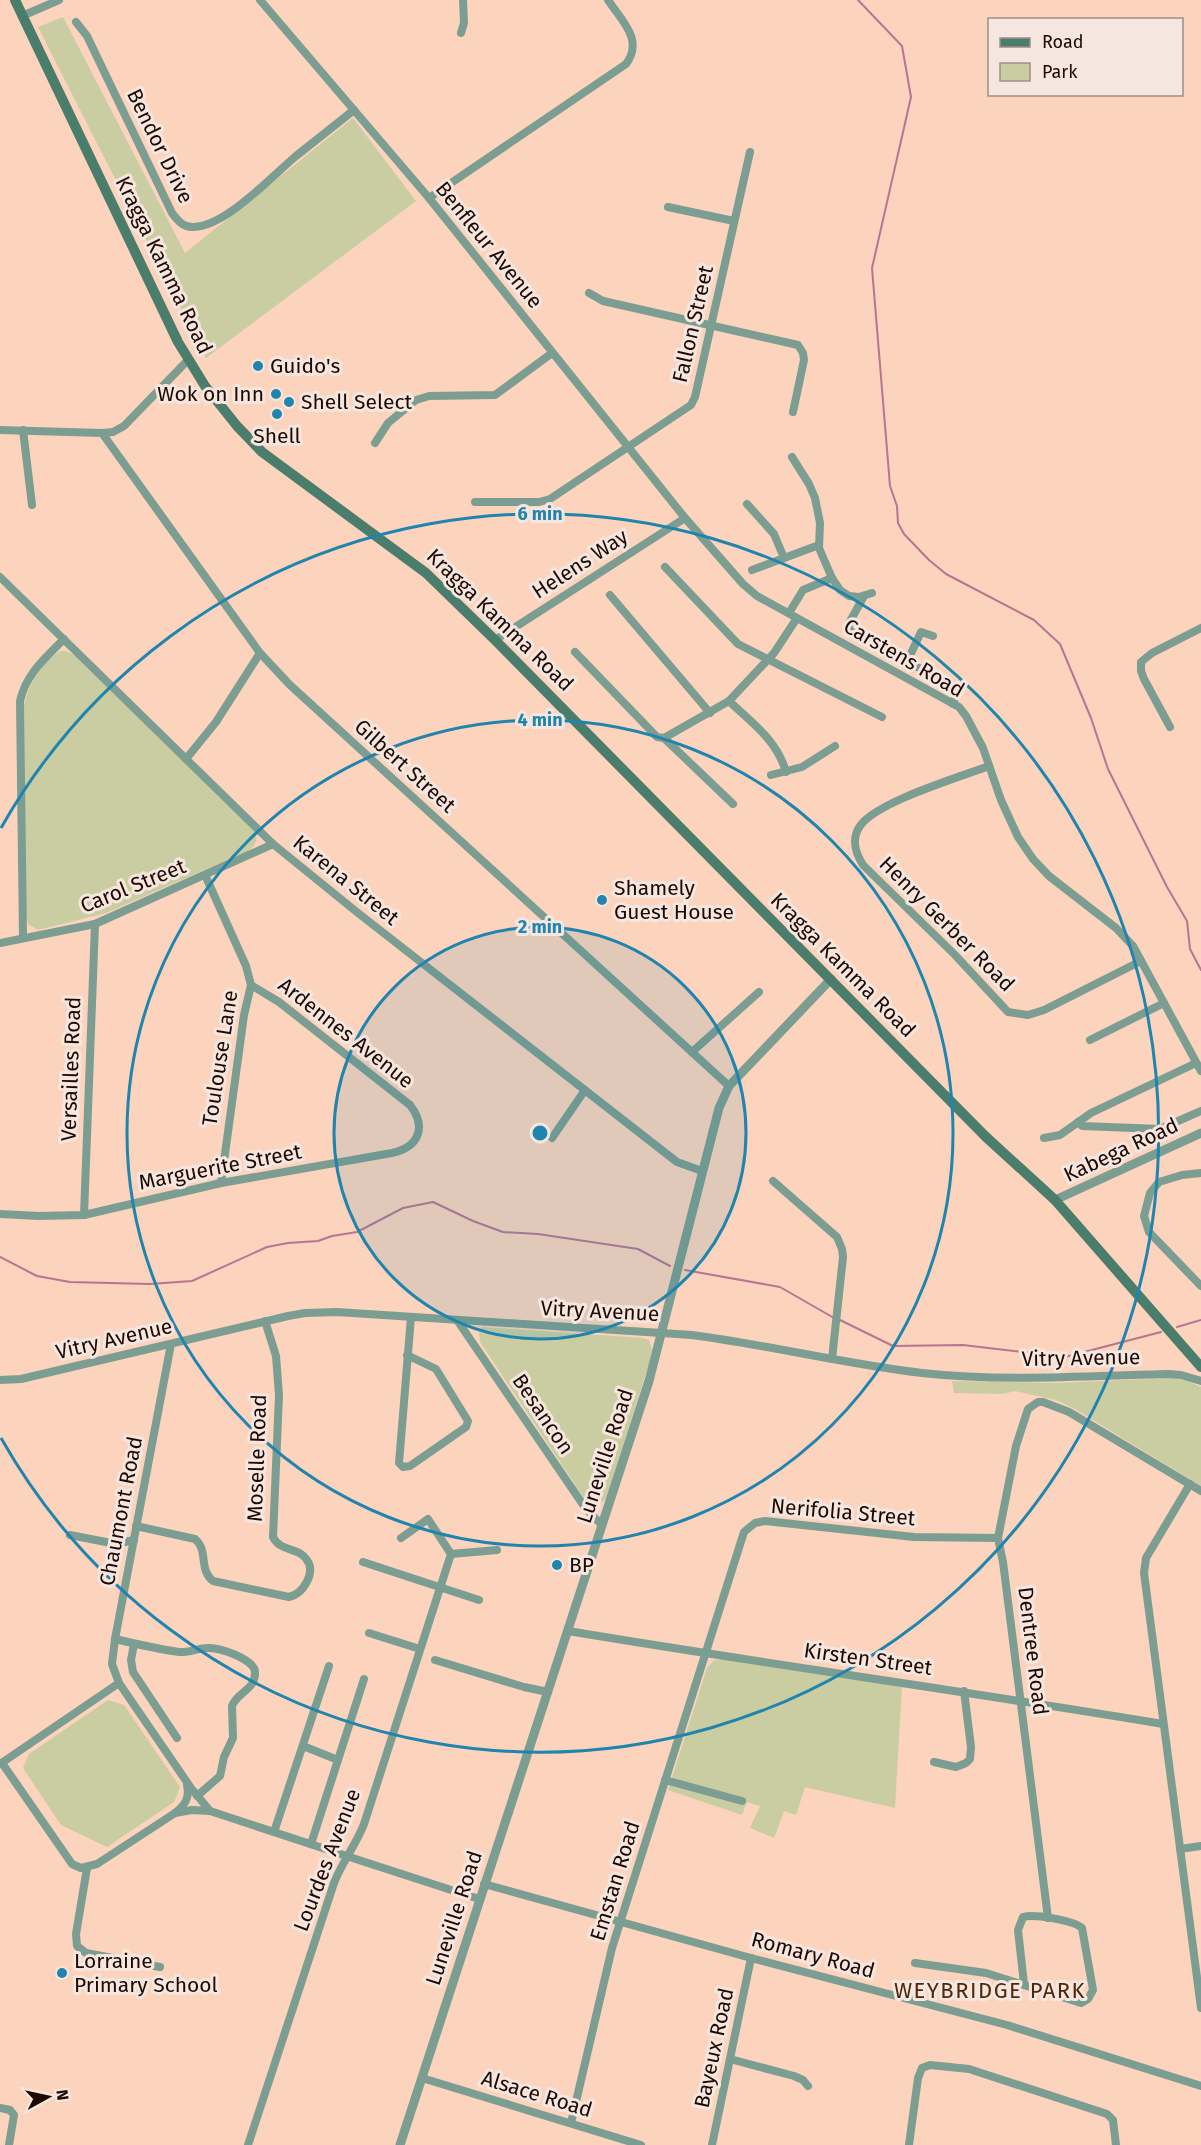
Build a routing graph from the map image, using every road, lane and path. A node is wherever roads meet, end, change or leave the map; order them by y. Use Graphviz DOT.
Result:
graph roads {
  1 [pos="15,0"];
  2 [pos="59,0"];
  3 [pos="260,0"];
  4 [pos="463,0"];
  5 [pos="608,0"];
  6 [pos="22,16"];
  7 [pos="76,21"];
  8 [pos="461,33"];
  9 [pos="354,110"];
  10 [pos="750,152"];
  11 [pos="429,198"];
  12 [pos="668,207"];
  13 [pos="734,221"];
  14 [pos="589,293"];
  15 [pos="712,325"];
  16 [pos="552,353"];
  17 [pos="188,360"];
  18 [pos="793,412"];
  19 [pos="0,429"];
  20 [pos="23,430"];
  21 [pos="102,433"];
  22 [pos="375,443"];
  23 [pos="628,447"];
  24 [pos="792,457"];
  25 [pos="475,502"];
  26 [pos="747,504"];
  27 [pos="32,505"];
  28 [pos="685,518"];
  29 [pos="819,545"];
  30 [pos="784,558"];
  31 [pos="665,567"];
  32 [pos="752,570"];
  33 [pos="0,577"];
  34 [pos="832,578"];
  35 [pos="610,595"];
  36 [pos="789,613"];
  37 [pos="797,618"];
  38 [pos="1201,628"];
  39 [pos="933,636"];
  40 [pos="64,639"];
  41 [pos="495,640"];
  42 [pos="575,652"];
  43 [pos="260,653"];
  44 [pos="769,658"];
  45 [pos="907,662"];
  46 [pos="729,701"];
  47 [pos="953,704"];
  48 [pos="710,713"];
  49 [pos="882,717"];
  50 [pos="1170,727"];
  51 [pos="664,738"];
  52 [pos="835,746"];
  53 [pos="186,759"];
  54 [pos="989,766"];
  55 [pos="786,772"];
  56 [pos="771,775"];
  57 [pos="733,804"];
  58 [pos="273,844"];
  59 [pos="205,875"];
  60 [pos="95,924"];
  61 [pos="23,938"];
  62 [pos="0,943"];
  63 [pos="1141,961"];
  64 [pos="831,979"];
  65 [pos="251,985"];
  66 [pos="759,992"];
  67 [pos="1164,1003"];
  68 [pos="1090,1040"];
  69 [pos="692,1052"];
  70 [pos="1196,1063"];
  71 [pos="1201,1071"];
  72 [pos="729,1086"];
  73 [pos="585,1090"];
  74 [pos="1201,1112"];
  75 [pos="416,1113"];
  76 [pos="1078,1122"];
  77 [pos="1201,1133"];
  78 [pos="552,1138"];
  79 [pos="1044,1138"];
  80 [pos="702,1171"];
  81 [pos="1201,1173"];
  82 [pos="773,1181"];
  83 [pos="221,1183"];
  84 [pos="1055,1200"];
  85 [pos="0,1214"];
  86 [pos="84,1215"];
  87 [pos="1201,1286"];
  88 [pos="411,1317"];
  89 [pos="457,1320"];
  90 [pos="265,1321"];
  91 [pos="662,1332"];
  92 [pos="171,1344"];
  93 [pos="407,1355"];
  94 [pos="832,1359"];
  95 [pos="1201,1366"];
  96 [pos="0,1380"];
  97 [pos="1201,1381"];
  98 [pos="1043,1402"];
  99 [pos="1190,1484"];
  100 [pos="1201,1491"];
  101 [pos="602,1525"];
  102 [pos="136,1526"];
  103 [pos="70,1535"];
  104 [pos="401,1538"];
  105 [pos="998,1538"];
  106 [pos="134,1540"];
  107 [pos="497,1550"];
  108 [pos="451,1554"];
  109 [pos="363,1562"];
  110 [pos="441,1587"];
  111 [pos="479,1600"];
  112 [pos="568,1631"];
  113 [pos="369,1633"];
  114 [pos="115,1639"];
  115 [pos="135,1644"];
  116 [pos="420,1649"];
  117 [pos="706,1654"];
  118 [pos="435,1660"];
  119 [pos="329,1666"];
  120 [pos="364,1678"];
  121 [pos="119,1683"];
  122 [pos="964,1691"];
  123 [pos="548,1692"];
  124 [pos="1021,1701"];
  125 [pos="1163,1724"];
  126 [pos="177,1738"];
  127 [pos="303,1746"];
  128 [pos="338,1760"];
  129 [pos="934,1762"];
  130 [pos="1,1763"];
  131 [pos="186,1780"];
  132 [pos="665,1780"];
  133 [pos="197,1796"];
  134 [pos="742,1801"];
  135 [pos="210,1811"];
  136 [pos="175,1813"];
  137 [pos="274,1832"];
  138 [pos="311,1844"];
  139 [pos="1201,1846"];
  140 [pos="1180,1849"];
  141 [pos="347,1857"];
  142 [pos="87,1868"];
  143 [pos="484,1884"];
  144 [pos="479,1899"];
  145 [pos="1048,1918"];
  146 [pos="620,1921"];
  147 [pos="751,1958"];
  148 [pos="915,1963"];
  149 [pos="160,1967"];
  150 [pos="1024,1984"];
  151 [pos="1201,2008"];
  152 [pos="730,2059"];
  153 [pos="422,2078"];
  154 [pos="808,2086"];
  155 [pos="1201,2086"];
  156 [pos="0,2108"];
  157 [pos="571,2123"];
  158 [pos="9,2145"];
  159 [pos="248,2145"];
  160 [pos="400,2145"];
  161 [pos="641,2145"];
  162 [pos="712,2145"];
  163 [pos="909,2145"];
  164 [pos="1116,2145"];
  1 -- 6 [label="main road, Kragga Kamma Road"];
  2 -- 6 [label="street"];
  3 -- 9 [label="street, Benfleur Avenue"];
  4 -- 8 [label="street"];
  5 -- 11 [label="street"];
  6 -- 17 [label="main road, Kragga Kamma Road"];
  7 -- 9 [label="street, Bendor Drive"];
  9 -- 11 [label="street, Benfleur Avenue"];
  10 -- 13 [label="street, Fallon Street"];
  11 -- 16 [label="street, Benfleur Avenue"];
  12 -- 13 [label="street"];
  13 -- 15 [label="street, Fallon Street"];
  14 -- 15 [label="street"];
  15 -- 18 [label="street"];
  15 -- 23 [label="street, Fallon Street"];
  16 -- 22 [label="street"];
  16 -- 23 [label="street, Benfleur Avenue"];
  17 -- 21 [label="street"];
  17 -- 41 [label="main road, Kragga Kamma Road"];
  19 -- 20 [label="street"];
  20 -- 21 [label="street"];
  20 -- 27 [label="street"];
  21 -- 43 [label="street, Gilbert Street"];
  23 -- 25 [label="street, Fallon Street"];
  23 -- 28 [label="street, Benfleur Avenue"];
  24 -- 29 [label="street"];
  26 -- 30 [label="street"];
  28 -- 36 [label="street, Carstens Road"];
  28 -- 41 [label="street, Helens Way"];
  29 -- 30 [label="street"];
  29 -- 34 [label="street"];
  30 -- 32 [label="street"];
  31 -- 44 [label="street"];
  33 -- 40 [label="street, Karena Street"];
  34 -- 36 [label="street"];
  34 -- 45 [label="street"];
  35 -- 48 [label="street"];
  36 -- 37 [label="street, Carstens Road"];
  37 -- 44 [label="street"];
  37 -- 47 [label="street, Carstens Road"];
  38 -- 50 [label="street"];
  39 -- 45 [label="street"];
  40 -- 53 [label="street, Karena Street"];
  40 -- 61 [label="street"];
  41 -- 64 [label="main road, Kragga Kamma Road"];
  42 -- 51 [label="street"];
  43 -- 53 [label="street"];
  43 -- 69 [label="street, Gilbert Street"];
  44 -- 46 [label="street"];
  44 -- 49 [label="street"];
  45 -- 47 [label="street"];
  46 -- 48 [label="street"];
  46 -- 55 [label="street"];
  47 -- 54 [label="street, Carstens Road"];
  48 -- 51 [label="street"];
  51 -- 57 [label="street"];
  52 -- 55 [label="street"];
  53 -- 58 [label="street, Karena Street"];
  54 -- 63 [label="street, Carstens Road"];
  54 -- 63 [label="street, Henry Gerber Road"];
  55 -- 56 [label="street"];
  58 -- 59 [label="street, Carol Street"];
  58 -- 73 [label="street, Karena Street"];
  59 -- 60 [label="street, Carol Street"];
  59 -- 65 [label="street, Toulouse Lane"];
  60 -- 61 [label="street, Carol Street"];
  60 -- 86 [label="street, Versailles Road"];
  61 -- 62 [label="street, Carol Street"];
  63 -- 67 [label="street, Carstens Road"];
  64 -- 72 [label="street, Luneville Road"];
  64 -- 84 [label="main road, Kragga Kamma Road"];
  65 -- 75 [label="street, Ardennes Avenue"];
  65 -- 83 [label="street, Toulouse Lane"];
  66 -- 69 [label="street"];
  67 -- 68 [label="street"];
  67 -- 70 [label="street, Carstens Road"];
  69 -- 72 [label="street, Gilbert Street"];
  70 -- 71 [label="street, Carstens Road"];
  70 -- 76 [label="street"];
  72 -- 80 [label="street, Luneville Road"];
  73 -- 78 [label="street"];
  73 -- 80 [label="street, Karena Street"];
  74 -- 76 [label="street"];
  75 -- 83 [label="street, Marguerite Street"];
  76 -- 79 [label="street"];
  77 -- 84 [label="street, Kabega Road"];
  80 -- 91 [label="street, Luneville Road"];
  81 -- 87 [label="street"];
  82 -- 94 [label="street"];
  83 -- 86 [label="street, Marguerite Street"];
  84 -- 95 [label="main road, Kragga Kamma Road"];
  85 -- 86 [label="street, Marguerite Street"];
  88 -- 89 [label="street, Vitry Avenue"];
  88 -- 90 [label="street, Vitry Avenue"];
  88 -- 93 [label="street"];
  89 -- 91 [label="street, Vitry Avenue"];
  89 -- 101 [label="street, Besancon"];
  90 -- 92 [label="street, Vitry Avenue"];
  90 -- 102 [label="street, Moselle Road"];
  91 -- 94 [label="street, Vitry Avenue"];
  91 -- 101 [label="street, Luneville Road"];
  92 -- 96 [label="street, Vitry Avenue"];
  92 -- 102 [label="street, Chaumont Road"];
  93 -- 93 [label="street"];
  94 -- 97 [label="street, Vitry Avenue"];
  98 -- 99 [label="street, Vitry Avenue"];
  98 -- 105 [label="street, Dentree Road"];
  99 -- 100 [label="street, Vitry Avenue"];
  99 -- 125 [label="street"];
  101 -- 112 [label="street, Luneville Road"];
  102 -- 106 [label="street, Chaumont Road"];
  103 -- 106 [label="street"];
  104 -- 108 [label="street"];
  105 -- 117 [label="street, Nerifolia Street"];
  105 -- 124 [label="street, Dentree Road"];
  106 -- 114 [label="street, Chaumont Road"];
  107 -- 108 [label="street"];
  108 -- 110 [label="street, Lourdes Avenue"];
  109 -- 110 [label="street"];
  110 -- 111 [label="street"];
  110 -- 116 [label="street, Lourdes Avenue"];
  112 -- 117 [label="street, Kirsten Street"];
  112 -- 123 [label="street, Luneville Road"];
  113 -- 116 [label="street"];
  114 -- 115 [label="street"];
  114 -- 121 [label="street, Chaumont Road"];
  115 -- 126 [label="street"];
  115 -- 133 [label="street"];
  116 -- 141 [label="street, Lourdes Avenue"];
  117 -- 122 [label="street, Kirsten Street"];
  117 -- 132 [label="street, Emstan Road"];
  118 -- 123 [label="street"];
  119 -- 127 [label="street"];
  120 -- 128 [label="street"];
  121 -- 130 [label="street"];
  121 -- 131 [label="street"];
  122 -- 124 [label="street, Kirsten Street"];
  122 -- 129 [label="street"];
  123 -- 143 [label="street, Luneville Road"];
  124 -- 125 [label="street, Kirsten Street"];
  124 -- 145 [label="street, Dentree Road"];
  125 -- 140 [label="street"];
  127 -- 128 [label="street"];
  127 -- 137 [label="street"];
  128 -- 138 [label="street"];
  130 -- 142 [label="street"];
  131 -- 133 [label="street"];
  131 -- 136 [label="street"];
  132 -- 134 [label="street"];
  132 -- 146 [label="street, Emstan Road"];
  133 -- 135 [label="street"];
  135 -- 136 [label="street"];
  135 -- 137 [label="street"];
  136 -- 142 [label="street"];
  137 -- 138 [label="street"];
  138 -- 141 [label="street"];
  139 -- 140 [label="street"];
  140 -- 151 [label="street"];
  141 -- 144 [label="street"];
  141 -- 159 [label="street, Lourdes Avenue"];
  142 -- 149 [label="street"];
  143 -- 144 [label="street, Luneville Road"];
  143 -- 146 [label="street, Romary Road"];
  144 -- 153 [label="street, Luneville Road"];
  145 -- 150 [label="street"];
  145 -- 150 [label="street"];
  146 -- 147 [label="street, Romary Road"];
  146 -- 157 [label="street, Emstan Road"];
  147 -- 152 [label="street, Bayeux Road"];
  147 -- 155 [label="street, Romary Road"];
  148 -- 150 [label="street"];
  152 -- 154 [label="street"];
  152 -- 162 [label="street, Bayeux Road"];
  153 -- 157 [label="street, Alsace Road"];
  153 -- 160 [label="street, Luneville Road"];
  156 -- 158 [label="street"];
  157 -- 161 [label="street, Alsace Road"];
  163 -- 164 [label="street"];
}
